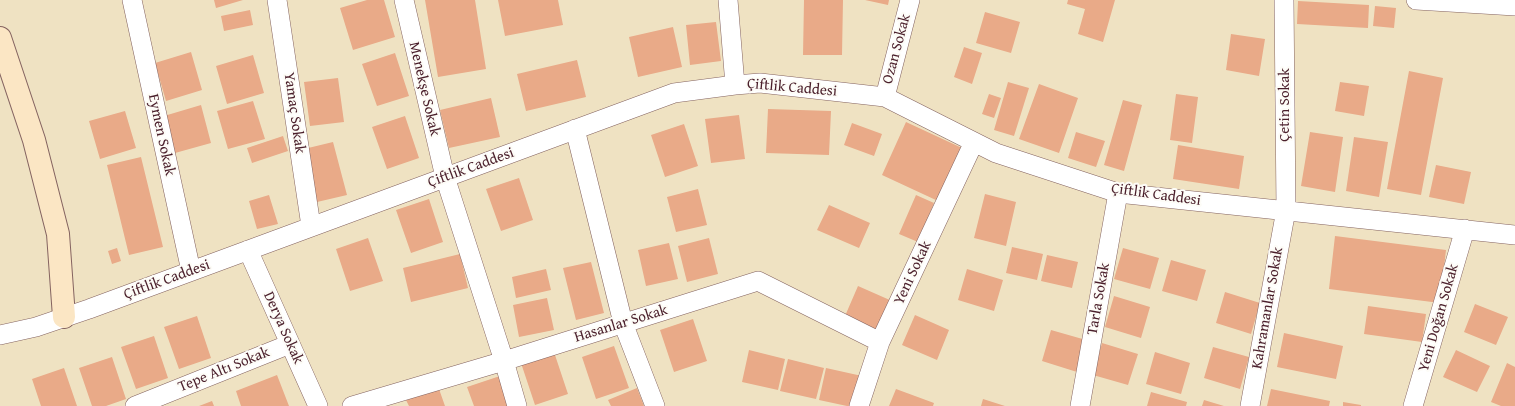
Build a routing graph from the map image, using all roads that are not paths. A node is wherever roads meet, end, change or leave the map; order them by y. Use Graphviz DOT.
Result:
graph roads {
  1 [pos="132,0"];
  2 [pos="277,0"];
  3 [pos="404,0"];
  4 [pos="728,0"];
  5 [pos="910,0"];
  6 [pos="1284,0"];
  7 [pos="1416,0"];
  8 [pos="1515,6"];
  9 [pos="0,38"];
  10 [pos="735,84"];
  11 [pos="885,97"];
  12 [pos="575,129"];
  13 [pos="974,142"];
  14 [pos="445,177"];
  15 [pos="1118,193"];
  16 [pos="1286,210"];
  17 [pos="311,226"];
  18 [pos="1465,229"];
  19 [pos="1515,234"];
  20 [pos="248,250"];
  21 [pos="190,271"];
  22 [pos="64,317"];
  23 [pos="623,323"];
  24 [pos="0,335"];
  25 [pos="880,342"];
  26 [pos="290,344"];
  27 [pos="504,361"];
  28 [pos="143,405"];
  29 [pos="318,406"];
  30 [pos="352,406"];
  31 [pos="518,406"];
  32 [pos="655,406"];
  33 [pos="859,406"];
  34 [pos="1080,406"];
  35 [pos="1250,406"];
  36 [pos="1413,406"];
  1 -- 21 [label="street, Eymen Sokak"];
  2 -- 17 [label="street, Yamaç Sokak"];
  3 -- 14 [label="street, Menekşe Sokak"];
  4 -- 10 [label="street"];
  5 -- 11 [label="street, Ozan Sokak"];
  6 -- 16 [label="street, Çetin Sokak"];
  7 -- 8 [label="street"];
  9 -- 22 [label="street"];
  10 -- 11 [label="street, Çiftlik Caddesi"];
  10 -- 12 [label="street, Çiftlik Caddesi"];
  11 -- 13 [label="street, Çiftlik Caddesi"];
  12 -- 14 [label="street, Çiftlik Caddesi"];
  12 -- 23 [label="street"];
  13 -- 15 [label="street, Çiftlik Caddesi"];
  13 -- 25 [label="street, Yeni Sokak"];
  14 -- 17 [label="street, Çiftlik Caddesi"];
  14 -- 27 [label="street, Menekşe Sokak"];
  15 -- 16 [label="street, Çiftlik Caddesi"];
  15 -- 34 [label="street, Tarla Sokak"];
  16 -- 18 [label="street, Çiftlik Caddesi"];
  16 -- 35 [label="street, Kahramanlar Sokak"];
  17 -- 20 [label="street, Çiftlik Caddesi"];
  18 -- 19 [label="street, Çiftlik Caddesi"];
  18 -- 36 [label="street, Yeni Doğan Sokak"];
  20 -- 21 [label="street, Çiftlik Caddesi"];
  20 -- 26 [label="street, Derya Sokak"];
  21 -- 22 [label="street, Çiftlik Caddesi"];
  22 -- 24 [label="street, Çiftlik Caddesi"];
  23 -- 25 [label="street, Hasanlar Sokak"];
  23 -- 27 [label="street, Hasanlar Sokak"];
  23 -- 32 [label="street"];
  25 -- 33 [label="street, Yeni Sokak"];
  26 -- 28 [label="street, Tepe Altı Sokak"];
  26 -- 29 [label="street, Derya Sokak"];
  27 -- 30 [label="street, Hasanlar Sokak"];
  27 -- 31 [label="street, Menekşe Sokak"];
}
